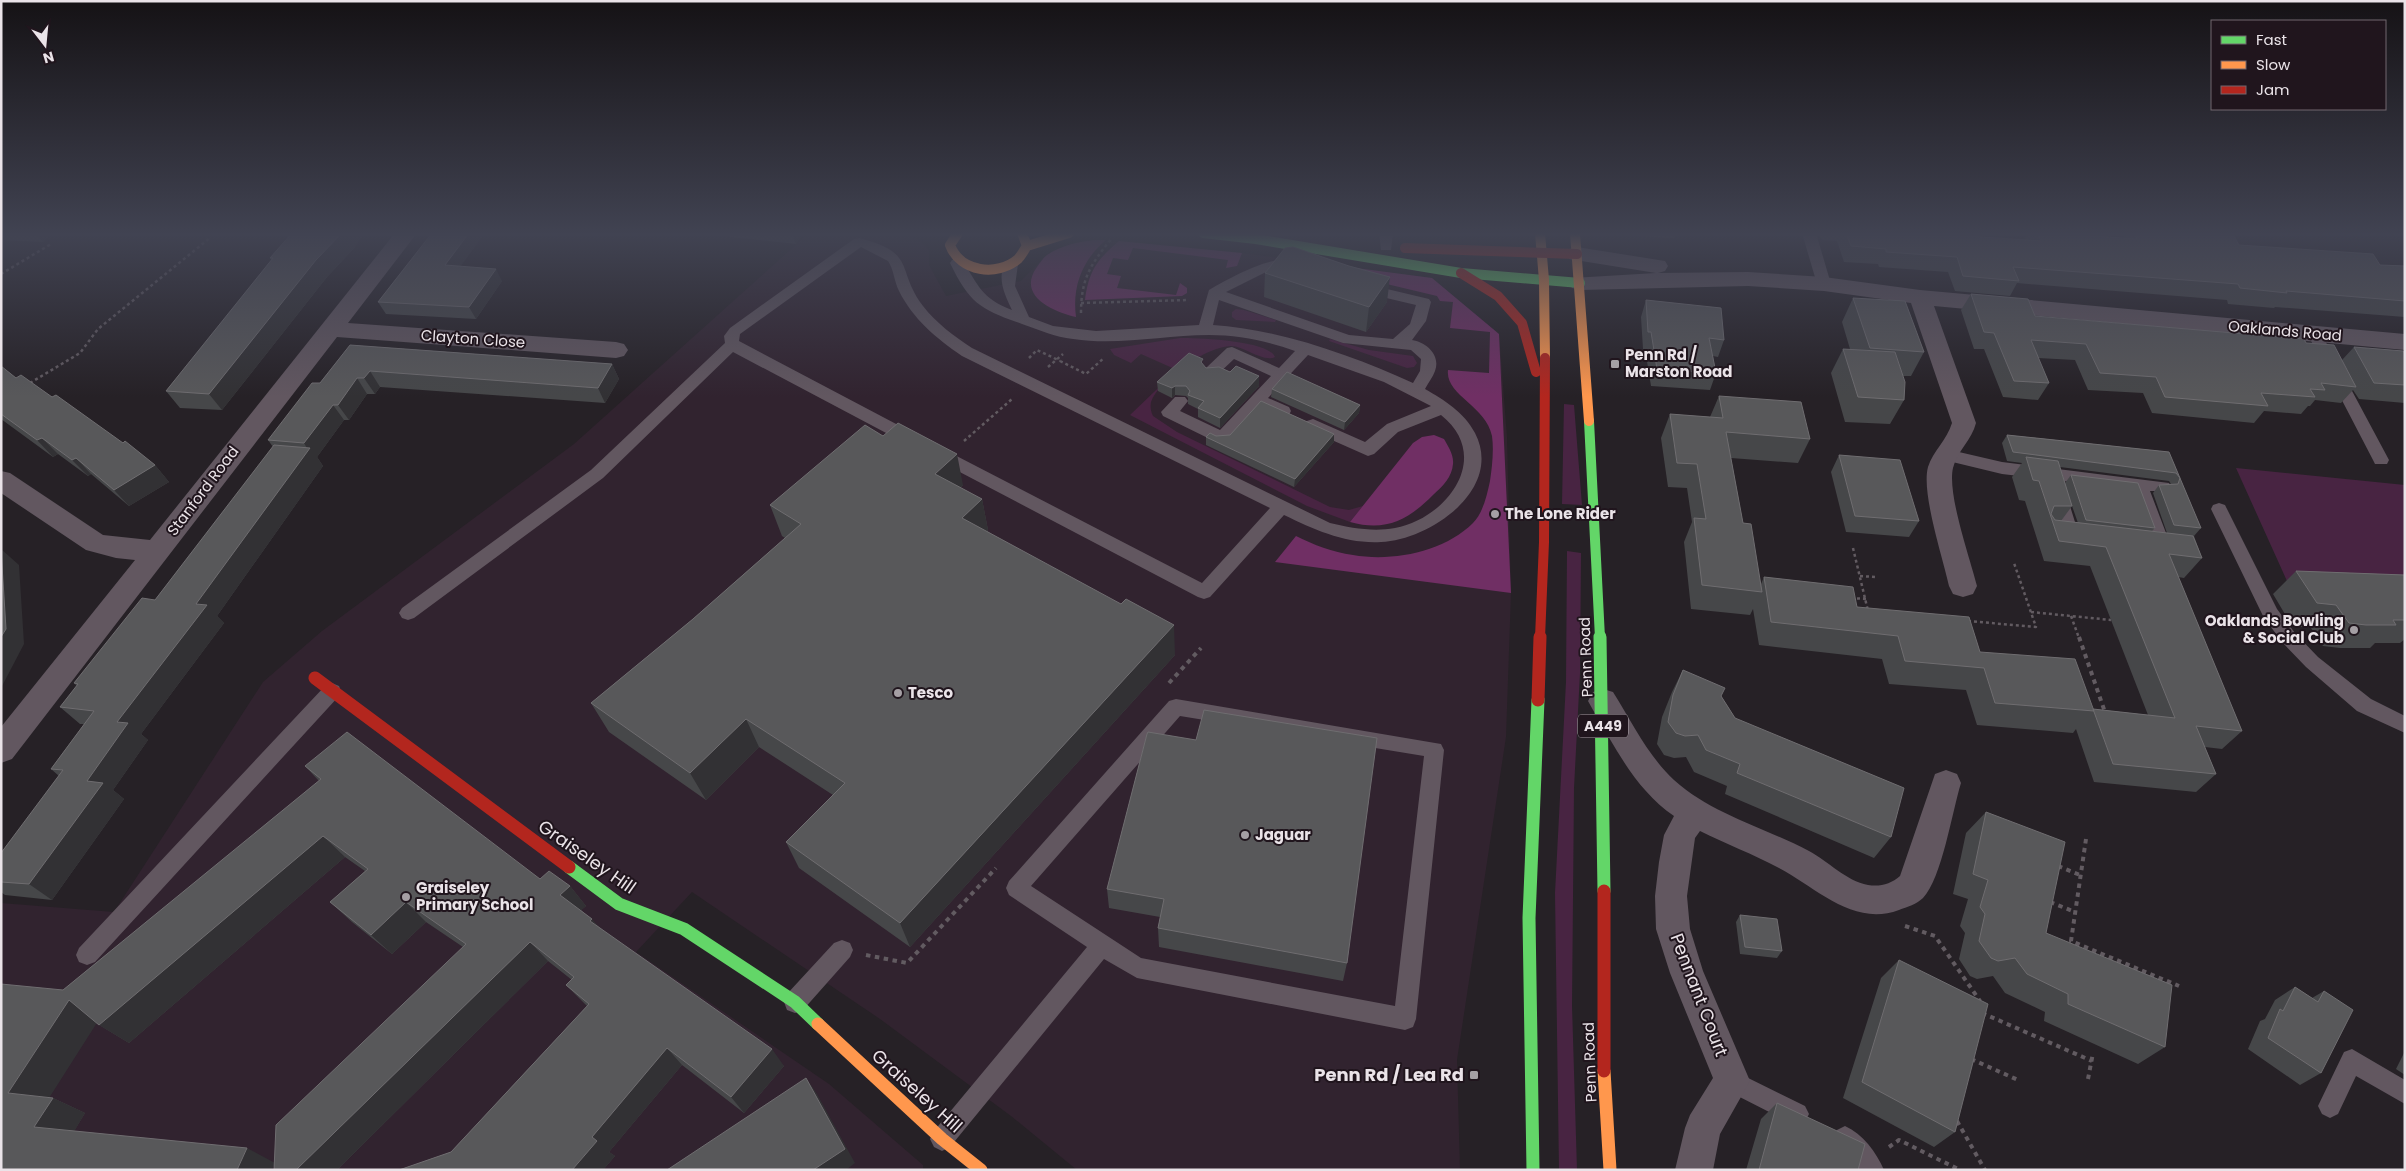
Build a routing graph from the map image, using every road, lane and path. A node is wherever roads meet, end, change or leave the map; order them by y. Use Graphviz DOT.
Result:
graph roads {
  1 [pos="148,288"];
  2 [pos="363,288"];
  3 [pos="795,288"];
  4 [pos="905,288"];
  5 [pos="971,288"];
  6 [pos="1009,288"];
  7 [pos="1082,288"];
  8 [pos="1227,288"];
  9 [pos="1359,288"];
  10 [pos="1485,288"];
  11 [pos="1544,288"];
  12 [pos="1580,288"];
  13 [pos="1851,288"];
  14 [pos="1213,297"];
  15 [pos="1920,297"];
  16 [pos="1081,303"];
  17 [pos="1023,319"];
  18 [pos="330,329"];
  19 [pos="1205,329"];
  20 [pos="2314,333"];
  21 [pos="1079,334"];
  22 [pos="2405,342"];
  23 [pos="1397,343"];
  24 [pos="733,344"];
  25 [pos="1305,349"];
  26 [pos="616,350"];
  27 [pos="1074,353"];
  28 [pos="1054,358"];
  29 [pos="1211,372"];
  30 [pos="1282,375"];
  31 [pos="1031,382"];
  32 [pos="25,386"];
  33 [pos="1416,390"];
  34 [pos="1258,400"];
  35 [pos="1180,401"];
  36 [pos="1546,407"];
  37 [pos="1444,408"];
  38 [pos="1946,455"];
  39 [pos="945,457"];
  40 [pos="2381,460"];
  41 [pos="2052,474"];
  42 [pos="1,480"];
  43 [pos="2139,484"];
  44 [pos="2163,486"];
  45 [pos="1281,507"];
  46 [pos="2219,509"];
  47 [pos="2054,534"];
  48 [pos="2071,536"];
  49 [pos="2090,538"];
  50 [pos="2144,544"];
  51 [pos="2162,546"];
  52 [pos="2181,548"];
  53 [pos="158,551"];
  54 [pos="1860,576"];
  55 [pos="1875,577"];
  56 [pos="1963,586"];
  57 [pos="1847,597"];
  58 [pos="1866,599"];
  59 [pos="2031,612"];
  60 [pos="408,613"];
  61 [pos="2072,616"];
  62 [pos="2111,620"];
  63 [pos="1201,648"];
  64 [pos="315,678"];
  65 [pos="1168,684"];
  66 [pos="332,691"];
  67 [pos="1603,702"];
  68 [pos="2109,723"];
  69 [pos="2405,725"];
  70 [pos="1,750"];
  71 [pos="1946,782"];
  72 [pos="1693,814"];
  73 [pos="2086,839"];
  74 [pos="1001,863"];
  75 [pos="2054,865"];
  76 [pos="2080,875"];
  77 [pos="1874,899"];
  78 [pos="2044,900"];
  79 [pos="2075,912"];
  80 [pos="2071,941"];
  81 [pos="1103,944"];
  82 [pos="2063,944"];
  83 [pos="842,950"];
  84 [pos="87,954"];
  85 [pos="2104,956"];
  86 [pos="2103,965"];
  87 [pos="2179,986"];
  88 [pos="795,1002"];
  89 [pos="1974,1009"];
  90 [pos="1990,1016"];
  91 [pos="2093,1053"];
  92 [pos="2092,1061"];
  93 [pos="1968,1068"];
  94 [pos="2088,1079"];
  95 [pos="2018,1080"];
  96 [pos="1732,1081"];
  97 [pos="2405,1093"];
  98 [pos="2330,1106"];
  99 [pos="1958,1113"];
  100 [pos="942,1139"];
  101 [pos="1869,1166"];
  102 [pos="981,1170"];
  103 [pos="1533,1170"];
  104 [pos="1610,1170"];
  105 [pos="1694,1170"];
  106 [pos="1960,1170"];
  107 [pos="1985,1170"];
  1 -- 32 [label="path"];
  2 -- 18 [label="street, Stanford Road"];
  3 -- 24 [label="lane"];
  4 -- 31 [label="lane"];
  5 -- 17 [label="lane"];
  6 -- 17 [label="lane"];
  7 -- 16 [label="path"];
  8 -- 14 [label="lane"];
  9 -- 23 [label="lane"];
  10 -- 36 [label="main road"];
  11 -- 36 [label="main road"];
  12 -- 67 [label="main road, Penn Road / A449"];
  13 -- 15 [label="street, Oaklands Road"];
  14 -- 16 [label="path"];
  14 -- 19 [label="lane"];
  14 -- 23 [label="lane"];
  15 -- 20 [label="street, Oaklands Road"];
  15 -- 38 [label="street"];
  16 -- 21 [label="path"];
  17 -- 21 [label="lane"];
  18 -- 26 [label="street, Clayton Close"];
  18 -- 53 [label="street, Stanford Road"];
  19 -- 21 [label="lane"];
  19 -- 25 [label="lane"];
  20 -- 22 [label="street, Oaklands Road"];
  20 -- 40 [label="lane"];
  21 -- 27 [label="path"];
  23 -- 33 [label="lane"];
  24 -- 39 [label="lane"];
  24 -- 60 [label="lane"];
  25 -- 30 [label="lane"];
  25 -- 33 [label="lane"];
  27 -- 28 [label="path, bridge"];
  27 -- 31 [label="path"];
  29 -- 30 [label="lane"];
  30 -- 34 [label="lane"];
  31 -- 39 [label="path"];
  31 -- 45 [label="lane"];
  33 -- 37 [label="lane"];
  34 -- 35 [label="lane"];
  34 -- 37 [label="lane"];
  36 -- 103 [label="main road"];
  37 -- 45 [label="lane"];
  38 -- 41 [label="lane"];
  38 -- 56 [label="street"];
  39 -- 45 [label="lane"];
  41 -- 43 [label="lane"];
  41 -- 48 [label="lane"];
  42 -- 53 [label="street"];
  43 -- 44 [label="lane"];
  43 -- 51 [label="lane"];
  46 -- 69 [label="lane"];
  47 -- 48 [label="lane"];
  48 -- 49 [label="lane"];
  50 -- 51 [label="lane"];
  51 -- 52 [label="lane"];
  53 -- 70 [label="street, Stanford Road"];
  54 -- 55 [label="path"];
  57 -- 58 [label="path"];
  59 -- 61 [label="path"];
  61 -- 62 [label="path"];
  61 -- 68 [label="path"];
  63 -- 65 [label="path"];
  64 -- 66 [label="main road, Graiseley Hill"];
  66 -- 84 [label="lane"];
  66 -- 88 [label="main road, Graiseley Hill"];
  67 -- 72 [label="street"];
  67 -- 104 [label="main road, Penn Road / A449"];
  71 -- 77 [label="street"];
  72 -- 77 [label="street"];
  72 -- 96 [label="street, Pennant Court"];
  73 -- 76 [label="path"];
  74 -- 83 [label="path"];
  75 -- 76 [label="path"];
  76 -- 79 [label="path"];
  77 -- 90 [label="path"];
  78 -- 79 [label="path"];
  79 -- 80 [label="path"];
  80 -- 82 [label="path"];
  80 -- 85 [label="path"];
  81 -- 81 [label="lane"];
  81 -- 100 [label="lane"];
  83 -- 88 [label="lane"];
  85 -- 86 [label="path"];
  85 -- 87 [label="path"];
  88 -- 100 [label="main road, Graiseley Hill"];
  89 -- 90 [label="path"];
  90 -- 92 [label="path"];
  91 -- 92 [label="path"];
  92 -- 94 [label="path"];
  93 -- 95 [label="path"];
  96 -- 101 [label="lane"];
  96 -- 105 [label="street"];
  97 -- 98 [label="lane"];
  99 -- 107 [label="path"];
  100 -- 102 [label="main road, Graiseley Hill"];
  101 -- 106 [label="path"];
}
